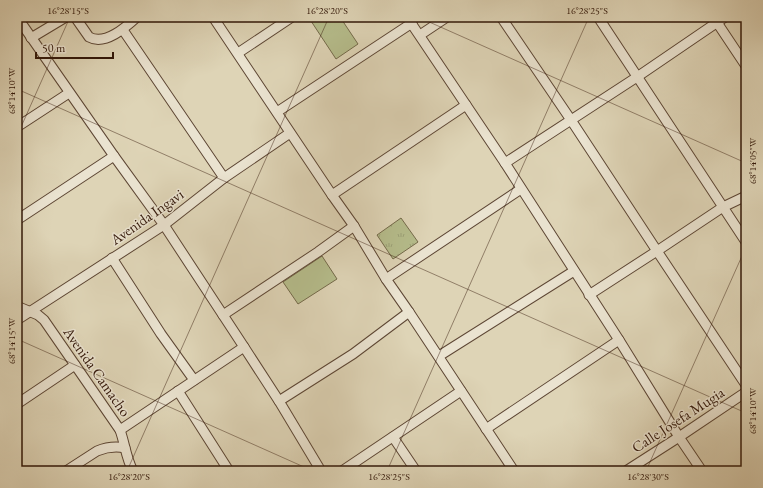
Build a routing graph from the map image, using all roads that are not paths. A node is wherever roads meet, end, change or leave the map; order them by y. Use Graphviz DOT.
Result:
graph roads {
  1 [pos="17,17"];
  2 [pos="66,17"];
  3 [pos="74,17"];
  4 [pos="137,17"];
  5 [pos="213,17"];
  6 [pos="292,17"];
  7 [pos="447,17"];
  8 [pos="501,17"];
  9 [pos="598,17"];
  10 [pos="725,17"];
  11 [pos="410,20"];
  12 [pos="715,20"];
  13 [pos="123,30"];
  14 [pos="420,35"];
  15 [pos="31,38"];
  16 [pos="238,53"];
  17 [pos="746,66"];
  18 [pos="637,77"];
  19 [pos="69,93"];
  20 [pos="466,105"];
  21 [pos="277,112"];
  22 [pos="571,120"];
  23 [pos="17,127"];
  24 [pos="290,133"];
  25 [pos="114,156"];
  26 [pos="505,163"];
  27 [pos="224,178"];
  28 [pos="521,189"];
  29 [pos="332,195"];
  30 [pos="746,196"];
  31 [pos="722,207"];
  32 [pos="17,220"];
  33 [pos="164,224"];
  34 [pos="354,226"];
  35 [pos="746,242"];
  36 [pos="657,251"];
  37 [pos="112,258"];
  38 [pos="574,270"];
  39 [pos="386,279"];
  40 [pos="589,295"];
  41 [pos="17,305"];
  42 [pos="30,312"];
  43 [pos="409,312"];
  44 [pos="223,315"];
  45 [pos="17,320"];
  46 [pos="619,340"];
  47 [pos="244,347"];
  48 [pos="439,356"];
  49 [pos="75,365"];
  50 [pos="194,380"];
  51 [pos="746,385"];
  52 [pos="178,391"];
  53 [pos="461,391"];
  54 [pos="745,396"];
  55 [pos="279,401"];
  56 [pos="17,404"];
  57 [pos="486,429"];
  58 [pos="120,430"];
  59 [pos="394,437"];
  60 [pos="679,437"];
  61 [pos="125,448"];
  62 [pos="66,471"];
  63 [pos="133,471"];
  64 [pos="229,471"];
  65 [pos="322,471"];
  66 [pos="342,471"];
  67 [pos="416,471"];
  68 [pos="514,471"];
  69 [pos="626,471"];
  70 [pos="702,471"];
  1 -- 15 [label="street"];
  2 -- 15 [label="street"];
  3 -- 13 [label="street"];
  4 -- 13 [label="street"];
  5 -- 16 [label="street"];
  6 -- 16 [label="street"];
  7 -- 14 [label="street"];
  8 -- 22 [label="street"];
  9 -- 18 [label="street"];
  10 -- 12 [label="street"];
  11 -- 14 [label="street"];
  11 -- 21 [label="street"];
  12 -- 17 [label="street"];
  12 -- 18 [label="street"];
  13 -- 27 [label="street"];
  14 -- 20 [label="street"];
  15 -- 19 [label="street"];
  16 -- 21 [label="street"];
  18 -- 22 [label="street"];
  18 -- 31 [label="street"];
  19 -- 23 [label="street"];
  19 -- 25 [label="street"];
  20 -- 26 [label="street"];
  20 -- 29 [label="street"];
  21 -- 24 [label="street"];
  22 -- 26 [label="street"];
  22 -- 36 [label="street"];
  24 -- 27 [label="street, Avenida Ingavi"];
  24 -- 29 [label="street"];
  25 -- 32 [label="street"];
  25 -- 33 [label="street"];
  26 -- 28 [label="street"];
  27 -- 33 [label="street, Avenida Ingavi"];
  28 -- 38 [label="street"];
  28 -- 39 [label="street"];
  29 -- 34 [label="street"];
  30 -- 31 [label="street"];
  31 -- 35 [label="street"];
  31 -- 36 [label="street"];
  33 -- 37 [label="street, Avenida Ingavi"];
  33 -- 44 [label="street"];
  34 -- 39 [label="street"];
  34 -- 44 [label="street"];
  36 -- 40 [label="street"];
  36 -- 51 [label="street"];
  37 -- 42 [label="street, Avenida Ingavi"];
  37 -- 50 [label="street"];
  38 -- 40 [label="street"];
  38 -- 48 [label="street"];
  39 -- 43 [label="street"];
  40 -- 46 [label="street"];
  41 -- 42 [label="street, Avenida Camacho"];
  42 -- 45 [label="street, Avenida Ingavi"];
  42 -- 49 [label="street, Avenida Camacho"];
  43 -- 48 [label="street"];
  43 -- 55 [label="street"];
  44 -- 47 [label="street"];
  46 -- 57 [label="street"];
  46 -- 60 [label="street"];
  47 -- 50 [label="street"];
  47 -- 55 [label="street"];
  48 -- 53 [label="street"];
  49 -- 56 [label="street"];
  49 -- 58 [label="street, Avenida Camacho"];
  50 -- 52 [label="street"];
  52 -- 58 [label="street"];
  52 -- 64 [label="street"];
  53 -- 57 [label="street"];
  53 -- 59 [label="street"];
  54 -- 60 [label="street, Calle Josefa Mugia"];
  55 -- 65 [label="street"];
  57 -- 68 [label="street"];
  58 -- 61 [label="street, Avenida Camacho"];
  59 -- 66 [label="street"];
  59 -- 67 [label="street"];
  60 -- 69 [label="street, Calle Josefa Mugia"];
  60 -- 70 [label="street"];
  61 -- 62 [label="street"];
  61 -- 63 [label="street, Avenida Camacho"];
}
